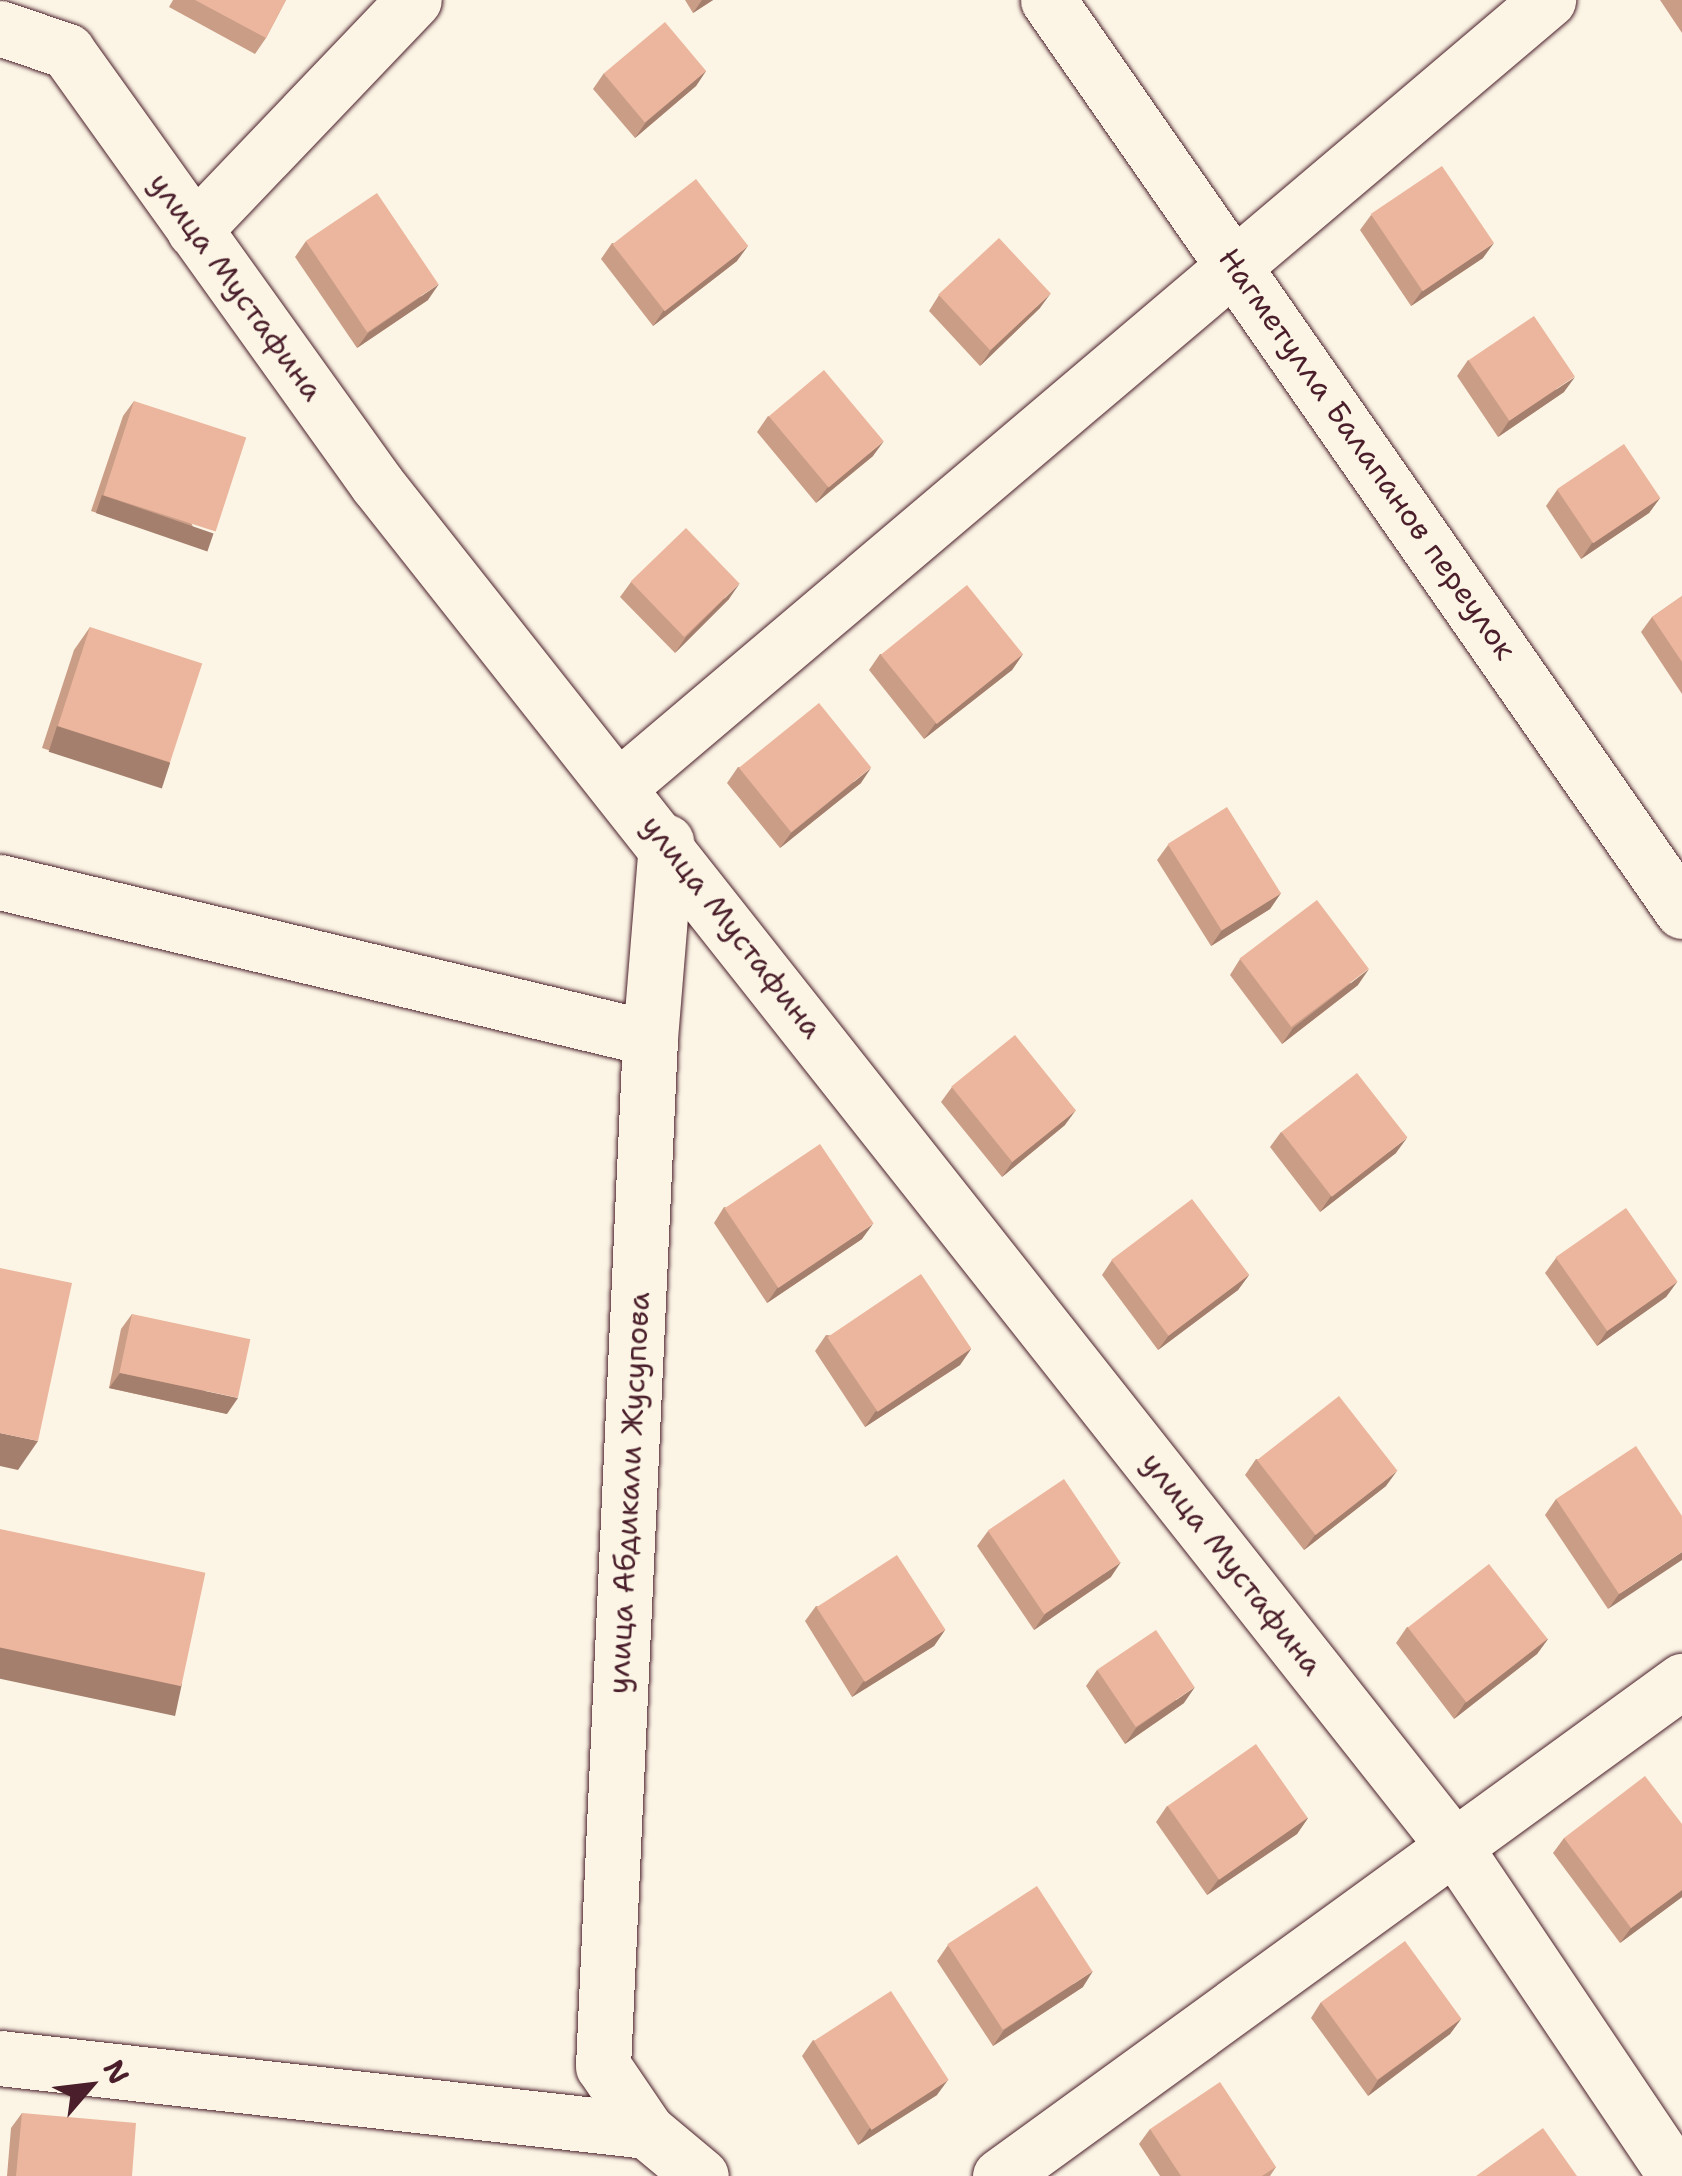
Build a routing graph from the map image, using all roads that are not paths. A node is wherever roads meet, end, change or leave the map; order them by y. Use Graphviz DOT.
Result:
graph roads {
  1 [pos="414,0"];
  2 [pos="1048,0"];
  3 [pos="1548,0"];
  4 [pos="0,28"];
  5 [pos="194,230"];
  6 [pos="1234,260"];
  7 [pos="621,785"];
  8 [pos="666,842"];
  9 [pos="0,882"];
  10 [pos="1682,911"];
  11 [pos="650,1038"];
  12 [pos="1682,1681"];
  13 [pos="1456,1849"];
  14 [pos="0,2058"];
  15 [pos="648,2131"];
  16 [pos="701,2176"];
  17 [pos="1000,2176"];
  18 [pos="1676,2176"];
  1 -- 5 [label="street"];
  2 -- 6 [label="street, Нагметулла Балапанов переулок"];
  3 -- 6 [label="street"];
  4 -- 5 [label="street, улица Мустафина"];
  5 -- 7 [label="street, улица Мустафина"];
  6 -- 7 [label="street"];
  6 -- 10 [label="street, Нагметулла Балапанов переулок"];
  7 -- 8 [label="street, улица Мустафина"];
  8 -- 11 [label="street, улица Абдикали Жусупова"];
  8 -- 13 [label="street, улица Мустафина"];
  9 -- 11 [label="street"];
  11 -- 15 [label="street, улица Абдикали Жусупова"];
  12 -- 13 [label="street"];
  13 -- 17 [label="street"];
  13 -- 18 [label="street, улица Мустафина"];
  14 -- 15 [label="street"];
  15 -- 16 [label="street, улица Абдикали Жусупова"];
}
